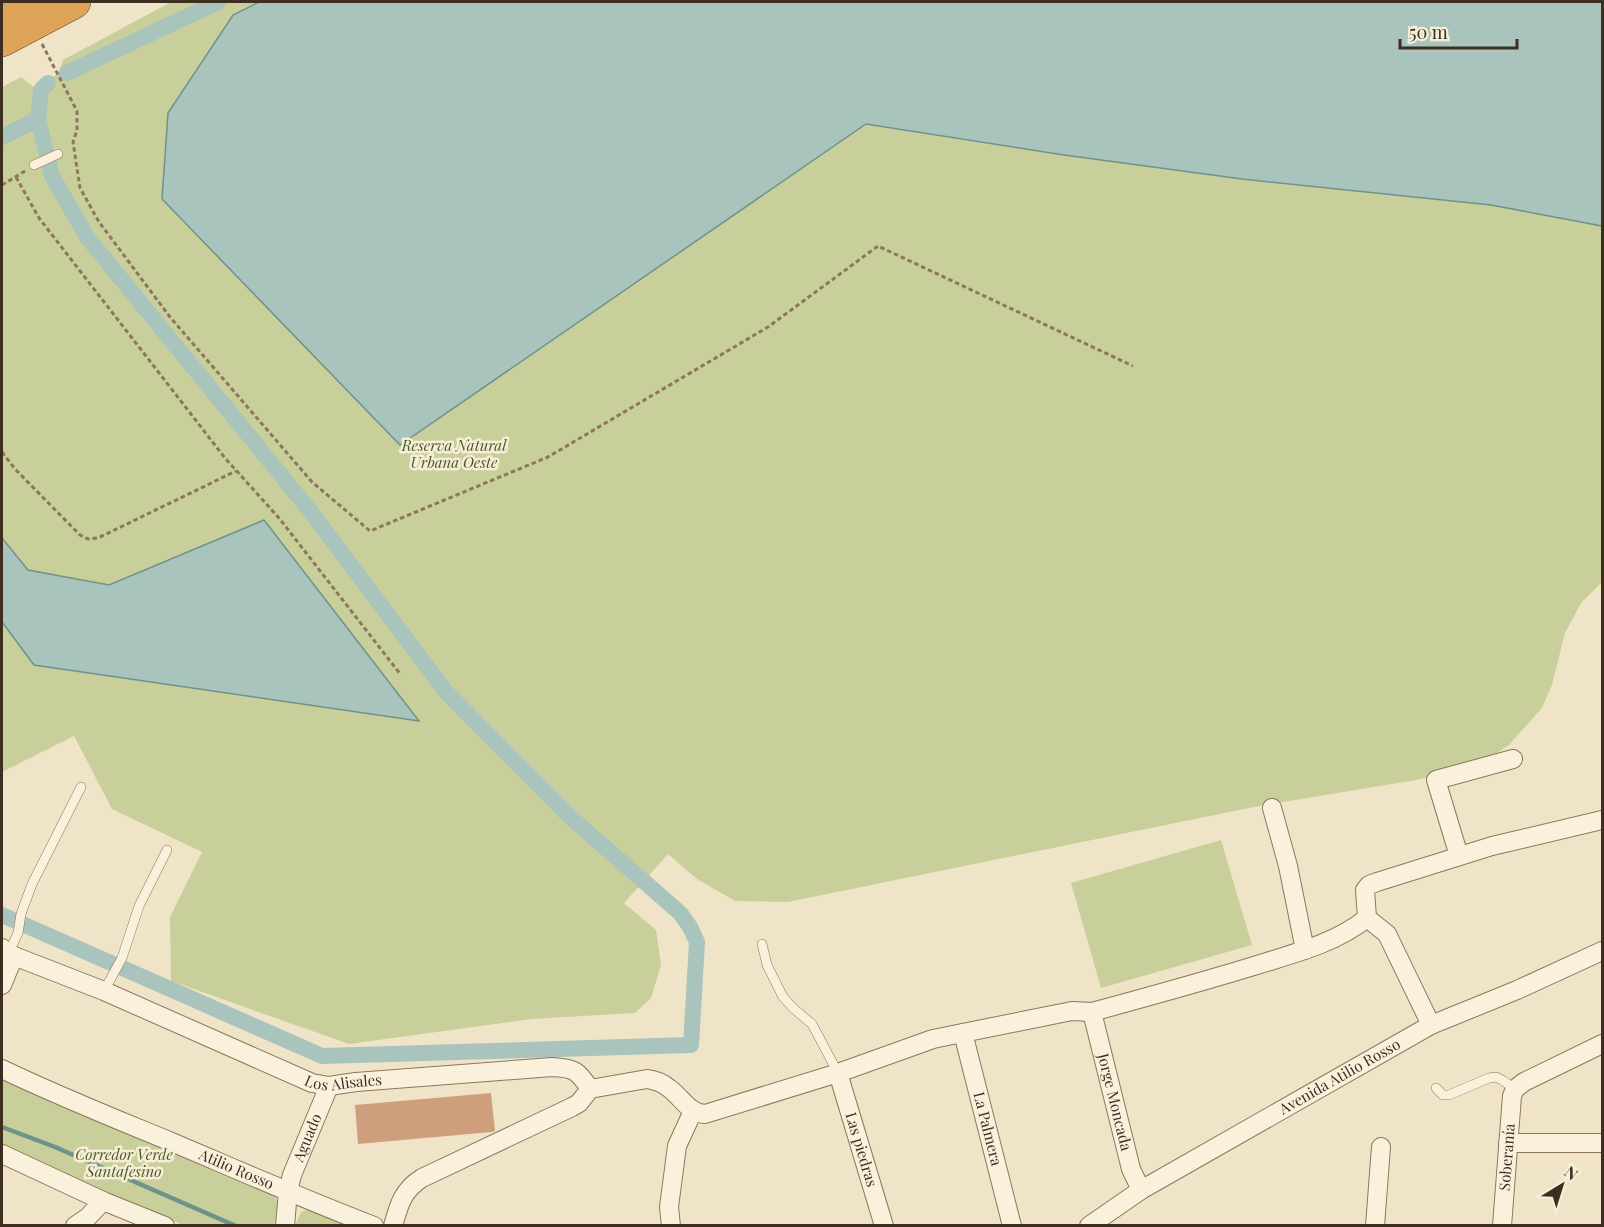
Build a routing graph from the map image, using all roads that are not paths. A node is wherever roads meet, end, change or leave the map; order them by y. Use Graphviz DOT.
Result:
graph roads {
  1 [pos="74,2"];
  2 [pos="2,12"];
  3 [pos="26,13"];
  4 [pos="2,40"];
  5 [pos="58,154"];
  6 [pos="34,165"];
  7 [pos="1513,759"];
  8 [pos="81,787"];
  9 [pos="1272,808"];
  10 [pos="1602,820"];
  11 [pos="167,850"];
  12 [pos="1459,856"];
  13 [pos="1367,918"];
  14 [pos="762,944"];
  15 [pos="1305,950"];
  16 [pos="1602,951"];
  17 [pos="8,952"];
  18 [pos="2,986"];
  19 [pos="104,991"];
  20 [pos="1092,1012"];
  21 [pos="1431,1025"];
  22 [pos="963,1033"];
  23 [pos="1602,1044"];
  24 [pos="2,1069"];
  25 [pos="838,1073"];
  26 [pos="329,1086"];
  27 [pos="590,1089"];
  28 [pos="1436,1089"];
  29 [pos="1515,1089"];
  30 [pos="693,1111"];
  31 [pos="1508,1143"];
  32 [pos="1602,1143"];
  33 [pos="1381,1147"];
  34 [pos="2,1154"];
  35 [pos="1141,1190"];
  36 [pos="288,1191"];
  37 [pos="103,1201"];
  38 [pos="75,1226"];
  39 [pos="165,1226"];
  40 [pos="285,1226"];
  41 [pos="374,1226"];
  42 [pos="393,1226"];
  43 [pos="671,1226"];
  44 [pos="884,1226"];
  45 [pos="1012,1226"];
  46 [pos="1089,1226"];
  47 [pos="1375,1226"];
  48 [pos="1502,1226"];
  1 -- 3 [label="highway"];
  2 -- 3 [label="highway"];
  3 -- 4 [label="highway"];
  5 -- 6 [label="lane"];
  7 -- 12 [label="street"];
  8 -- 17 [label="lane"];
  9 -- 15 [label="street"];
  10 -- 12 [label="street"];
  11 -- 19 [label="lane"];
  12 -- 13 [label="street"];
  13 -- 15 [label="street"];
  13 -- 21 [label="street"];
  14 -- 25 [label="lane"];
  15 -- 20 [label="street"];
  16 -- 21 [label="street, Avenida Atilio Rosso"];
  17 -- 18 [label="street"];
  17 -- 19 [label="street, Los Alisales"];
  19 -- 26 [label="street, Los Alisales"];
  20 -- 22 [label="street"];
  20 -- 35 [label="street, Jorge Moncada"];
  21 -- 35 [label="street, Avenida Atilio Rosso"];
  22 -- 25 [label="street"];
  22 -- 45 [label="street, La Palmera"];
  23 -- 29 [label="street"];
  24 -- 36 [label="street, Atilio Rosso"];
  25 -- 30 [label="street"];
  25 -- 44 [label="street, Las piedras"];
  26 -- 27 [label="street, Los Alisales"];
  26 -- 36 [label="street, Aguado"];
  27 -- 30 [label="street"];
  27 -- 42 [label="street"];
  28 -- 29 [label="lane"];
  29 -- 31 [label="street, Soberanía"];
  30 -- 43 [label="street"];
  31 -- 32 [label="street"];
  31 -- 48 [label="street, Soberanía"];
  33 -- 47 [label="street"];
  34 -- 37 [label="street"];
  35 -- 46 [label="street, Avenida Atilio Rosso"];
  36 -- 40 [label="street, Aguado"];
  36 -- 41 [label="street, Atilio Rosso"];
  37 -- 38 [label="street"];
  37 -- 39 [label="street"];
}
